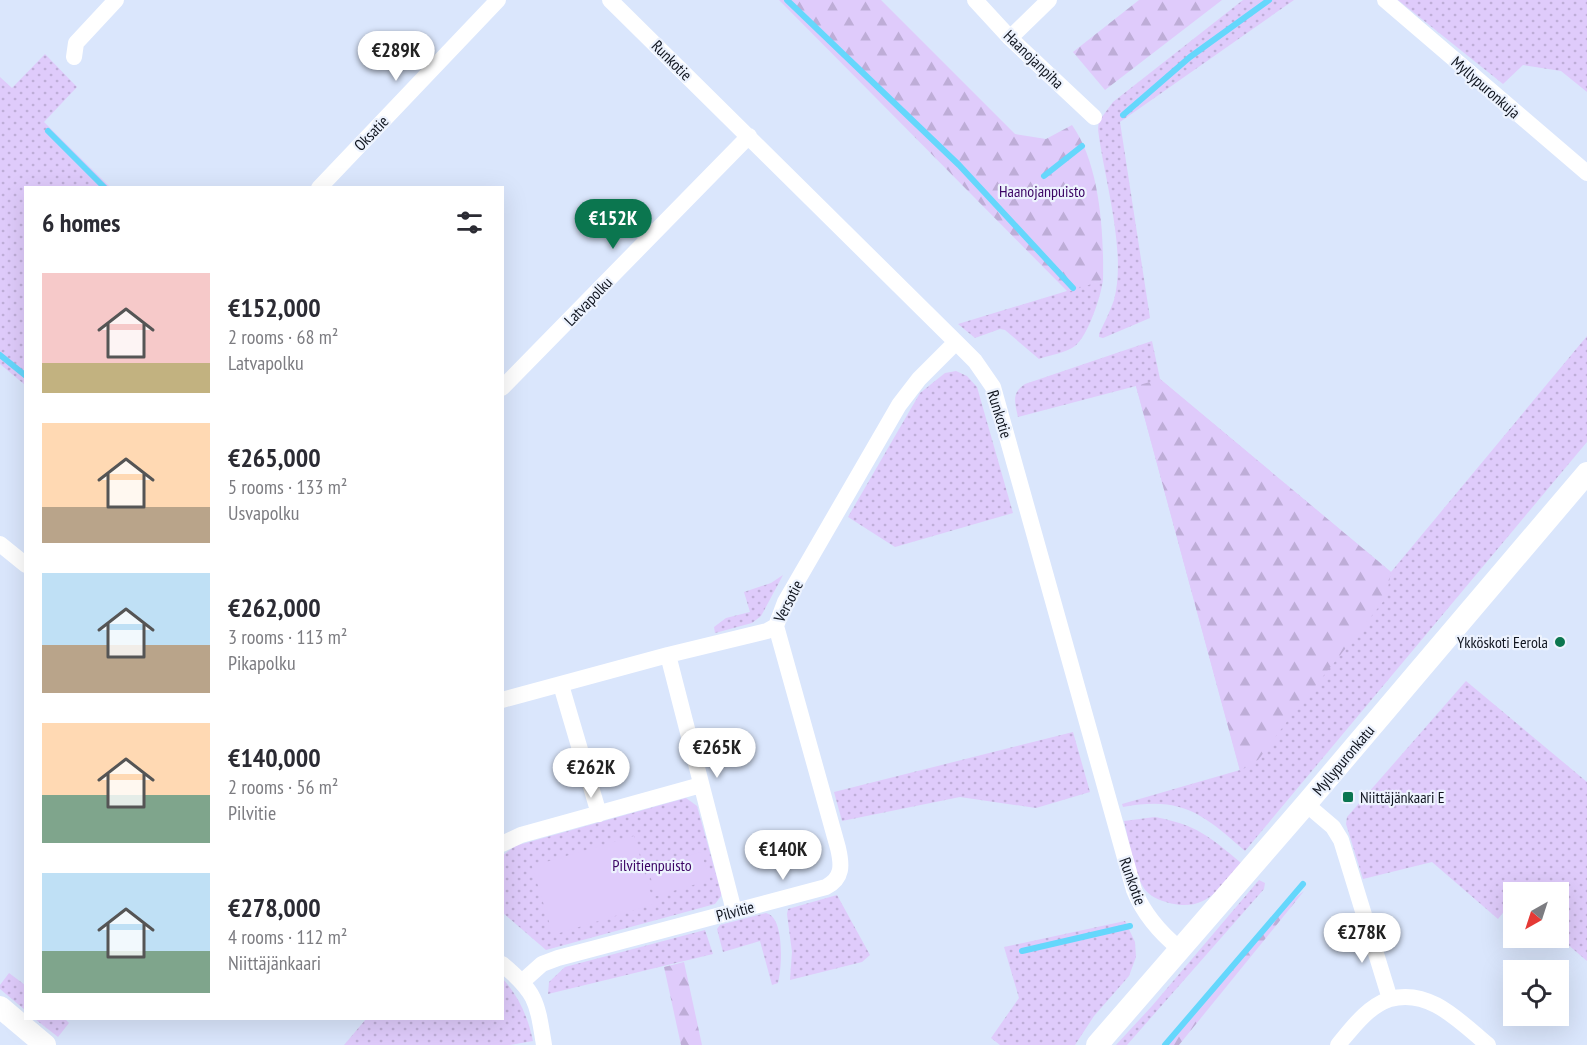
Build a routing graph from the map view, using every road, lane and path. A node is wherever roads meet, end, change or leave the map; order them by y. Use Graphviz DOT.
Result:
graph roads {
  1 [pos="116,0"];
  2 [pos="498,0"];
  3 [pos="610,0"];
  4 [pos="975,0"];
  5 [pos="1049,0"];
  6 [pos="1385,0"];
  7 [pos="1010,38"];
  8 [pos="74,57"];
  9 [pos="1094,117"];
  10 [pos="749,136"];
  11 [pos="1587,173"];
  12 [pos="321,186"];
  13 [pos="956,342"];
  14 [pos="504,386"];
  15 [pos="1584,482"];
  16 [pos="0,544"];
  17 [pos="24,563"];
  18 [pos="776,626"];
  19 [pos="668,655"];
  20 [pos="561,685"];
  21 [pos="504,699"];
  22 [pos="701,785"];
  23 [pos="1306,804"];
  24 [pos="599,814"];
  25 [pos="504,842"];
  26 [pos="734,911"];
  27 [pos="1181,950"];
  28 [pos="504,966"];
  29 [pos="523,981"];
  30 [pos="1390,999"];
  31 [pos="0,1007"];
  32 [pos="45,1045"];
  33 [pos="544,1045"];
  34 [pos="1097,1045"];
  35 [pos="1338,1045"];
  36 [pos="1488,1045"];
  1 -- 8 [label="street"];
  2 -- 12 [label="street, Oksatie"];
  3 -- 10 [label="street, Runkotie"];
  4 -- 7 [label="street, Haanojanpiha"];
  5 -- 7 [label="street"];
  6 -- 11 [label="street, Myllypuronkuja"];
  7 -- 9 [label="street, Haanojanpiha"];
  10 -- 13 [label="street, Runkotie"];
  10 -- 14 [label="street, Latvapolku"];
  13 -- 18 [label="street, Versotie"];
  13 -- 27 [label="street, Runkotie"];
  15 -- 23 [label="street, Myllypuronkatu"];
  16 -- 17 [label="street"];
  18 -- 19 [label="street, Versotie"];
  18 -- 26 [label="street, Pilvitie"];
  19 -- 20 [label="street, Versotie"];
  19 -- 22 [label="street"];
  20 -- 21 [label="street, Versotie"];
  20 -- 24 [label="street"];
  22 -- 24 [label="street"];
  22 -- 26 [label="street"];
  23 -- 27 [label="street, Myllypuronkatu"];
  23 -- 30 [label="street"];
  24 -- 25 [label="street"];
  26 -- 29 [label="street, Pilvitie"];
  27 -- 34 [label="street, Myllypuronkatu"];
  28 -- 29 [label="street"];
  29 -- 33 [label="street"];
  30 -- 35 [label="street"];
  30 -- 36 [label="street"];
  31 -- 32 [label="street"];
}
